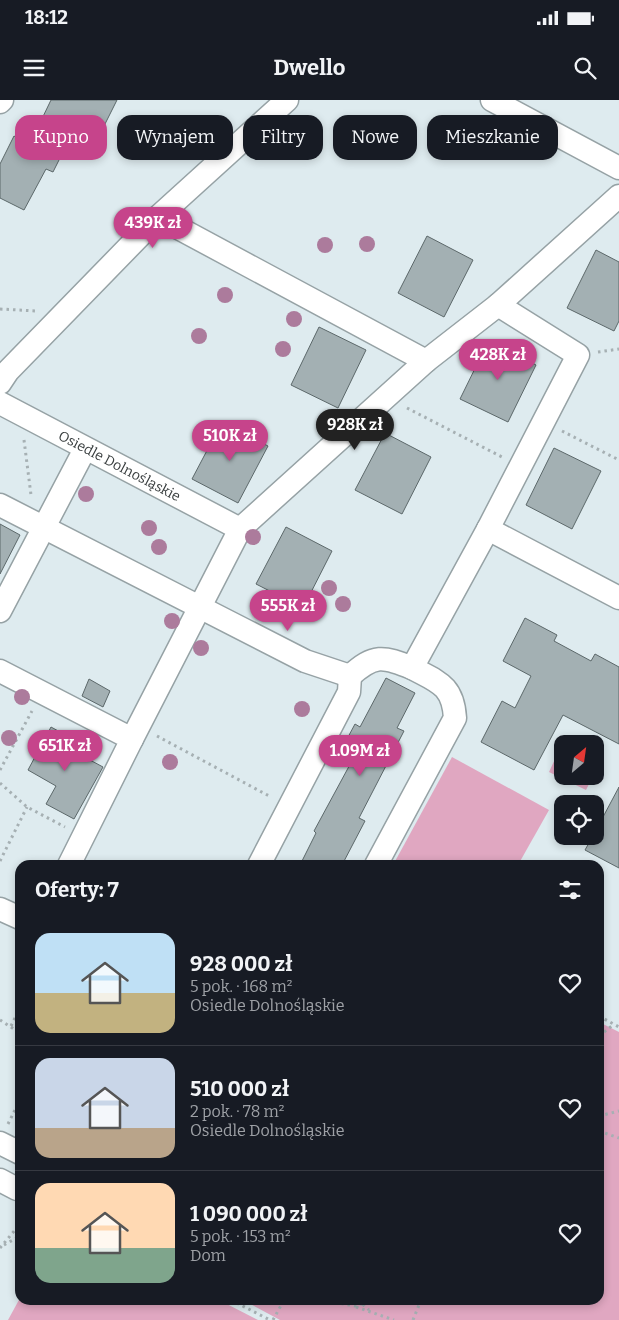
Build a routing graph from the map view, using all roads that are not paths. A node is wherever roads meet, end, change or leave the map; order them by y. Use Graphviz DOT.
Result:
graph roads {
  1 [pos="287,100"];
  2 [pos="492,100"];
  3 [pos="619,168"];
  4 [pos="619,196"];
  5 [pos="158,217"];
  6 [pos="498,305"];
  7 [pos="426,361"];
  8 [pos="0,383"];
  9 [pos="0,403"];
  10 [pos="85,449"];
  11 [pos="0,505"];
  12 [pos="43,527"];
  13 [pos="240,529"];
  14 [pos="488,530"];
  15 [pos="619,598"];
  16 [pos="201,607"];
  17 [pos="0,610"];
  18 [pos="412,668"];
  19 [pos="0,671"];
  20 [pos="350,676"];
  21 [pos="136,733"];
  22 [pos="71,860"];
  23 [pos="262,860"];
  24 [pos="379,860"];
  25 [pos="0,908"];
  26 [pos="15,916"];
  27 [pos="2,1137"];
  28 [pos="15,1149"];
  29 [pos="0,1180"];
  30 [pos="15,1188"];
  1 -- 5 [label="street"];
  2 -- 3 [label="street"];
  4 -- 6 [label="street"];
  5 -- 7 [label="street"];
  5 -- 8 [label="street"];
  6 -- 7 [label="street"];
  6 -- 14 [label="street"];
  7 -- 13 [label="street"];
  9 -- 10 [label="street, Osiedle Dolnośląskie"];
  10 -- 12 [label="street"];
  10 -- 13 [label="street, Osiedle Dolnośląskie"];
  11 -- 12 [label="street"];
  12 -- 16 [label="street"];
  12 -- 17 [label="street"];
  13 -- 16 [label="street"];
  14 -- 15 [label="street"];
  14 -- 18 [label="street"];
  16 -- 20 [label="street"];
  16 -- 21 [label="street"];
  18 -- 20 [label="street"];
  18 -- 24 [label="street"];
  19 -- 21 [label="street"];
  20 -- 23 [label="street"];
  21 -- 22 [label="street"];
  25 -- 26 [label="street"];
  27 -- 28 [label="street"];
  29 -- 30 [label="street"];
}
